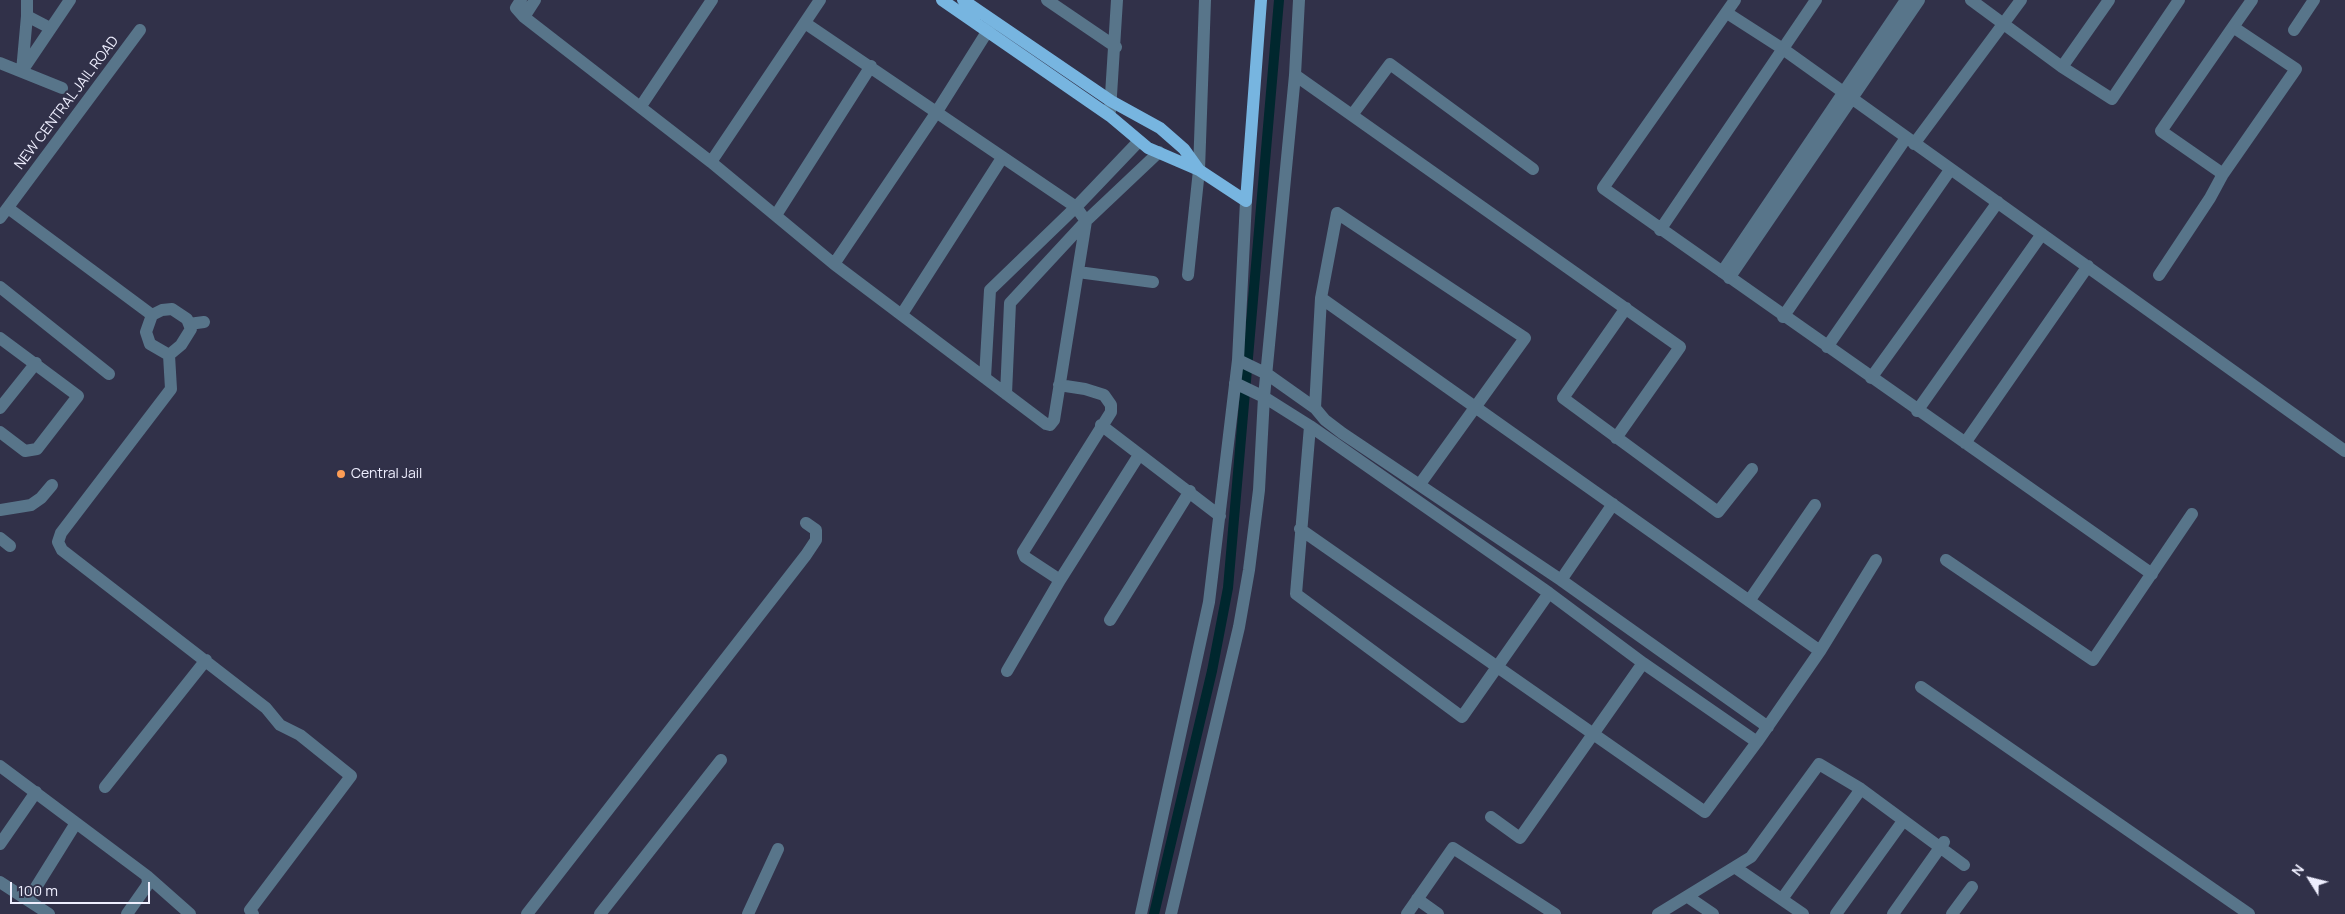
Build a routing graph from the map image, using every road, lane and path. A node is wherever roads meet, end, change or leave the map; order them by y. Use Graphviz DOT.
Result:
graph roads {
  1 [pos="27,0"];
  2 [pos="70,0"];
  3 [pos="521,0"];
  4 [pos="535,0"];
  5 [pos="712,0"];
  6 [pos="820,0"];
  7 [pos="942,0"];
  8 [pos="963,0"];
  9 [pos="1047,0"];
  10 [pos="1117,0"];
  11 [pos="1205,0"];
  12 [pos="1261,0"];
  13 [pos="1299,0"];
  14 [pos="1735,0"];
  15 [pos="1816,0"];
  16 [pos="1906,0"];
  17 [pos="1919,0"];
  18 [pos="1971,0"];
  19 [pos="2020,0"];
  20 [pos="2109,0"];
  21 [pos="2179,0"];
  22 [pos="2252,0"];
  23 [pos="2309,2"];
  24 [pos="1727,12"];
  25 [pos="27,16"];
  26 [pos="524,17"];
  27 [pos="805,23"];
  28 [pos="2004,24"];
  29 [pos="991,26"];
  30 [pos="2232,27"];
  31 [pos="50,28"];
  32 [pos="140,30"];
  33 [pos="2294,30"];
  34 [pos="1116,47"];
  35 [pos="1783,49"];
  36 [pos="0,63"];
  37 [pos="871,66"];
  38 [pos="2062,67"];
  39 [pos="22,71"];
  40 [pos="1295,75"];
  41 [pos="62,88"];
  42 [pos="1847,94"];
  43 [pos="1111,101"];
  44 [pos="640,106"];
  45 [pos="937,112"];
  46 [pos="1352,115"];
  47 [pos="1110,116"];
  48 [pos="1139,141"];
  49 [pos="1910,141"];
  50 [pos="1159,152"];
  51 [pos="1002,158"];
  52 [pos="711,162"];
  53 [pos="1533,169"];
  54 [pos="1199,170"];
  55 [pos="1950,170"];
  56 [pos="2223,174"];
  57 [pos="1246,201"];
  58 [pos="1998,202"];
  59 [pos="1076,207"];
  60 [pos="4,213"];
  61 [pos="776,215"];
  62 [pos="1086,221"];
  63 [pos="1660,230"];
  64 [pos="2042,234"];
  65 [pos="834,264"];
  66 [pos="2088,266"];
  67 [pos="1078,272"];
  68 [pos="2159,274"];
  69 [pos="1188,275"];
  70 [pos="1726,275"];
  71 [pos="1153,282"];
  72 [pos="0,287"];
  73 [pos="1321,298"];
  74 [pos="1626,308"];
  75 [pos="902,314"];
  76 [pos="152,315"];
  77 [pos="1783,317"];
  78 [pos="204,322"];
  79 [pos="189,324"];
  80 [pos="0,338"];
  81 [pos="1827,347"];
  82 [pos="169,355"];
  83 [pos="1242,361"];
  84 [pos="36,363"];
  85 [pos="1263,371"];
  86 [pos="109,374"];
  87 [pos="985,378"];
  88 [pos="1871,378"];
  89 [pos="1238,384"];
  90 [pos="1059,386"];
  91 [pos="1006,394"];
  92 [pos="1261,395"];
  93 [pos="0,408"];
  94 [pos="1315,408"];
  95 [pos="1475,408"];
  96 [pos="1917,411"];
  97 [pos="1101,425"];
  98 [pos="1310,426"];
  99 [pos="0,432"];
  100 [pos="1616,438"];
  101 [pos="1965,443"];
  102 [pos="2345,450"];
  103 [pos="1139,455"];
  104 [pos="1752,469"];
  105 [pos="1420,484"];
  106 [pos="52,485"];
  107 [pos="1190,491"];
  108 [pos="1613,504"];
  109 [pos="1815,505"];
  110 [pos="0,510"];
  111 [pos="2192,514"];
  112 [pos="1220,516"];
  113 [pos="806,523"];
  114 [pos="1300,529"];
  115 [pos="1876,560"];
  116 [pos="1946,560"];
  117 [pos="2152,574"];
  118 [pos="1060,580"];
  119 [pos="1561,580"];
  120 [pos="1549,593"];
  121 [pos="1750,601"];
  122 [pos="1110,620"];
  123 [pos="1820,651"];
  124 [pos="206,660"];
  125 [pos="1643,663"];
  126 [pos="1497,666"];
  127 [pos="1007,671"];
  128 [pos="1921,687"];
  129 [pos="1768,727"];
  130 [pos="1593,734"];
  131 [pos="1757,742"];
  132 [pos="721,760"];
  133 [pos="0,766"];
  134 [pos="105,787"];
  135 [pos="1861,790"];
  136 [pos="36,792"];
  137 [pos="1491,817"];
  138 [pos="1903,821"];
  139 [pos="76,822"];
  140 [pos="0,844"];
  141 [pos="1942,845"];
  142 [pos="778,849"];
  143 [pos="1964,865"];
  144 [pos="1736,868"];
  145 [pos="147,876"];
  146 [pos="0,882"];
  147 [pos="1972,887"];
  148 [pos="1688,897"];
  149 [pos="1417,898"];
  150 [pos="1782,899"];
  151 [pos="28,900"];
  152 [pos="42,912"];
  153 [pos="188,913"];
  154 [pos="127,914"];
  155 [pos="253,914"];
  156 [pos="528,914"];
  157 [pos="600,914"];
  158 [pos="748,914"];
  159 [pos="1141,914"];
  160 [pos="1171,914"];
  161 [pos="1407,914"];
  162 [pos="1438,914"];
  163 [pos="1555,914"];
  164 [pos="1658,914"];
  165 [pos="1713,914"];
  166 [pos="1803,914"];
  167 [pos="1836,914"];
  168 [pos="1893,914"];
  169 [pos="1952,914"];
  170 [pos="2249,914"];
  1 -- 25 [label="street"];
  2 -- 31 [label="street"];
  3 -- 26 [label="street"];
  4 -- 26 [label="street"];
  5 -- 44 [label="street"];
  6 -- 27 [label="street"];
  7 -- 29 [label="main road"];
  8 -- 29 [label="main road"];
  9 -- 34 [label="street"];
  10 -- 34 [label="street"];
  11 -- 54 [label="street"];
  12 -- 57 [label="main road"];
  13 -- 40 [label="street"];
  14 -- 24 [label="street"];
  15 -- 35 [label="street"];
  16 -- 42 [label="street"];
  17 -- 42 [label="street"];
  18 -- 28 [label="street"];
  19 -- 28 [label="street"];
  20 -- 38 [label="street"];
  21 -- 38 [label="street"];
  22 -- 30 [label="street"];
  23 -- 33 [label="street"];
  24 -- 35 [label="street"];
  24 -- 63 [label="street"];
  25 -- 31 [label="street"];
  25 -- 39 [label="street"];
  26 -- 44 [label="street"];
  27 -- 37 [label="street"];
  27 -- 52 [label="street"];
  28 -- 38 [label="street"];
  28 -- 49 [label="street"];
  29 -- 43 [label="main road"];
  29 -- 45 [label="street"];
  29 -- 47 [label="main road"];
  30 -- 56 [label="street"];
  30 -- 56 [label="street"];
  31 -- 39 [label="street"];
  32 -- 60 [label="street, NEW CENTRAL JAIL ROAD"];
  34 -- 43 [label="street"];
  35 -- 42 [label="street"];
  35 -- 63 [label="street"];
  36 -- 39 [label="street"];
  37 -- 45 [label="street"];
  37 -- 61 [label="street"];
  39 -- 41 [label="street"];
  40 -- 46 [label="street"];
  40 -- 85 [label="street"];
  42 -- 49 [label="street"];
  42 -- 70 [label="street"];
  43 -- 47 [label="street"];
  43 -- 54 [label="main road"];
  44 -- 52 [label="street"];
  45 -- 51 [label="street"];
  45 -- 65 [label="street"];
  46 -- 53 [label="street"];
  46 -- 74 [label="street"];
  47 -- 48 [label="main road"];
  48 -- 50 [label="main road"];
  48 -- 59 [label="street"];
  49 -- 55 [label="street"];
  49 -- 77 [label="street"];
  50 -- 54 [label="main road"];
  50 -- 62 [label="street"];
  51 -- 59 [label="street"];
  51 -- 75 [label="street"];
  52 -- 61 [label="street"];
  54 -- 57 [label="main road"];
  54 -- 69 [label="street"];
  55 -- 58 [label="street"];
  55 -- 81 [label="street"];
  56 -- 68 [label="street"];
  57 -- 83 [label="street"];
  58 -- 64 [label="street"];
  58 -- 88 [label="street"];
  59 -- 62 [label="street"];
  59 -- 87 [label="street"];
  60 -- 76 [label="street"];
  61 -- 65 [label="street"];
  62 -- 67 [label="street"];
  62 -- 91 [label="street"];
  63 -- 70 [label="street"];
  64 -- 66 [label="street"];
  64 -- 96 [label="street"];
  65 -- 75 [label="street"];
  66 -- 101 [label="street"];
  66 -- 102 [label="street"];
  67 -- 71 [label="street"];
  67 -- 90 [label="street"];
  70 -- 77 [label="street"];
  72 -- 86 [label="street"];
  73 -- 94 [label="street"];
  73 -- 95 [label="street"];
  73 -- 95 [label="street"];
  74 -- 100 [label="street"];
  74 -- 100 [label="street"];
  75 -- 87 [label="street"];
  76 -- 79 [label="street"];
  76 -- 82 [label="street"];
  77 -- 81 [label="street"];
  78 -- 79 [label="street"];
  79 -- 82 [label="street"];
  80 -- 84 [label="street"];
  81 -- 88 [label="street"];
  82 -- 124 [label="street"];
  83 -- 85 [label="street"];
  83 -- 89 [label="street"];
  84 -- 93 [label="street"];
  84 -- 99 [label="street"];
  85 -- 92 [label="street"];
  85 -- 94 [label="street"];
  87 -- 91 [label="street"];
  88 -- 96 [label="street"];
  89 -- 92 [label="street"];
  89 -- 112 [label="street"];
  90 -- 91 [label="street"];
  90 -- 97 [label="street"];
  92 -- 98 [label="street"];
  92 -- 160 [label="street"];
  94 -- 105 [label="street"];
  95 -- 105 [label="street"];
  95 -- 108 [label="street"];
  96 -- 101 [label="street"];
  97 -- 103 [label="street"];
  97 -- 118 [label="street"];
  98 -- 114 [label="street"];
  98 -- 120 [label="street"];
  100 -- 104 [label="street"];
  101 -- 117 [label="street"];
  103 -- 107 [label="street"];
  103 -- 118 [label="street"];
  105 -- 119 [label="street"];
  106 -- 110 [label="street"];
  107 -- 112 [label="street"];
  107 -- 122 [label="street"];
  108 -- 119 [label="street"];
  108 -- 121 [label="street"];
  109 -- 121 [label="street"];
  111 -- 117 [label="street"];
  112 -- 159 [label="street"];
  113 -- 156 [label="street"];
  114 -- 126 [label="street"];
  114 -- 126 [label="street"];
  115 -- 123 [label="street"];
  116 -- 117 [label="street"];
  118 -- 127 [label="street"];
  119 -- 129 [label="street"];
  120 -- 125 [label="street"];
  120 -- 126 [label="street"];
  121 -- 123 [label="street"];
  123 -- 129 [label="street"];
  124 -- 134 [label="street"];
  124 -- 155 [label="street"];
  125 -- 130 [label="street"];
  125 -- 131 [label="street"];
  126 -- 130 [label="street"];
  128 -- 170 [label="street"];
  129 -- 131 [label="street"];
  130 -- 131 [label="street"];
  130 -- 137 [label="street"];
  132 -- 157 [label="street"];
  133 -- 136 [label="street"];
  135 -- 138 [label="street"];
  135 -- 144 [label="street"];
  135 -- 150 [label="street"];
  136 -- 139 [label="street"];
  136 -- 140 [label="street"];
  138 -- 141 [label="street"];
  138 -- 167 [label="street"];
  139 -- 145 [label="street"];
  139 -- 151 [label="street"];
  141 -- 143 [label="street"];
  141 -- 168 [label="street"];
  142 -- 158 [label="street"];
  144 -- 148 [label="street"];
  144 -- 150 [label="street"];
  145 -- 153 [label="street"];
  145 -- 154 [label="street"];
  146 -- 151 [label="street"];
  147 -- 169 [label="street"];
  148 -- 164 [label="street"];
  148 -- 165 [label="street"];
  149 -- 161 [label="street"];
  149 -- 162 [label="street"];
  149 -- 163 [label="street"];
  150 -- 166 [label="street"];
  151 -- 152 [label="street"];
}
